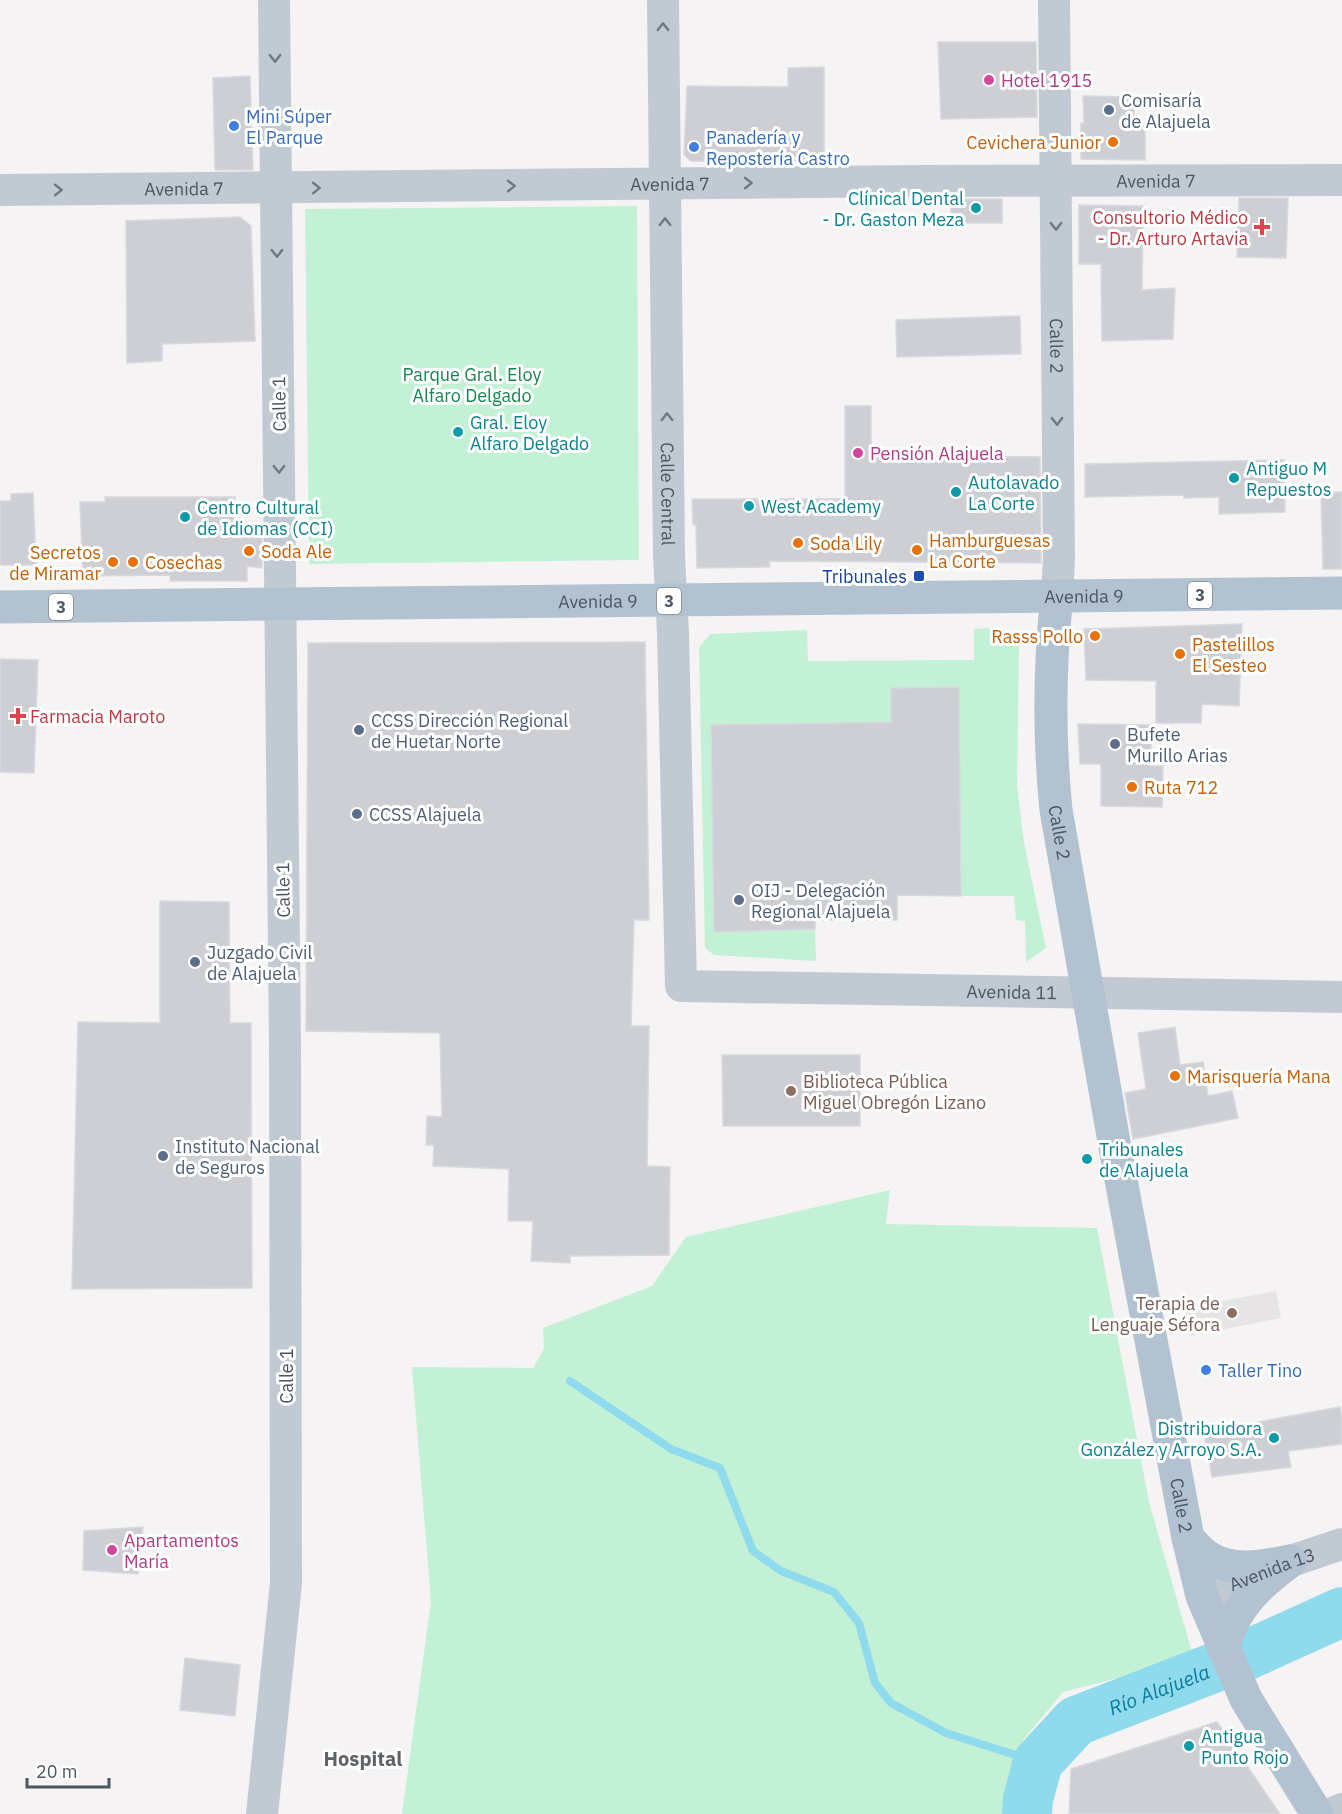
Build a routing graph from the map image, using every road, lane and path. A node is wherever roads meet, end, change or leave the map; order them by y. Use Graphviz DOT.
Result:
graph roads {
  1 [pos="274,0"];
  2 [pos="663,0"];
  3 [pos="1054,0"];
  4 [pos="1342,180"];
  5 [pos="1055,181"];
  6 [pos="664,184"];
  7 [pos="277,188"];
  8 [pos="0,190"];
  9 [pos="1342,593"];
  10 [pos="1057,596"];
  11 [pos="672,601"];
  12 [pos="281,604"];
  13 [pos="0,607"];
  14 [pos="681,986"];
  15 [pos="1089,992"];
  16 [pos="1342,997"];
  17 [pos="1188,1538"];
  18 [pos="1342,1545"];
  19 [pos="1291,1561"];
  20 [pos="1202,1596"];
  21 [pos="1223,1648"];
  22 [pos="1342,1809"];
  23 [pos="262,1814"];
  24 [pos="1317,1814"];
  25 [pos="1330,1814"];
  1 -- 7 [label="street, Calle 1, one-way"];
  6 -- 2 [label="street, Calle Central, one-way"];
  3 -- 5 [label="street, Calle 2"];
  4 -- 5 [label="street, Avenida 7"];
  6 -- 5 [label="street, Avenida 7, one-way"];
  5 -- 10 [label="street, Calle 2, one-way"];
  7 -- 6 [label="street, Avenida 7, one-way"];
  11 -- 6 [label="street, Calle Central, one-way"];
  8 -- 7 [label="street, Avenida 7, one-way"];
  7 -- 12 [label="street, Calle 1, one-way"];
  9 -- 10 [label="main road, Avenida 9 / 3"];
  10 -- 11 [label="main road, Avenida 9 / 3"];
  10 -- 15 [label="main road, Calle 2"];
  11 -- 12 [label="main road, Avenida 9 / 3"];
  11 -- 14 [label="street, Calle Central"];
  12 -- 13 [label="main road, Avenida 9 / 3"];
  12 -- 23 [label="street, Calle 1"];
  14 -- 15 [label="street, Avenida 11"];
  15 -- 16 [label="street, Avenida 11"];
  15 -- 17 [label="main road, Calle 2"];
  17 -- 19 [label="main road"];
  17 -- 20 [label="main road, Calle 2"];
  18 -- 19 [label="street, Avenida 13"];
  19 -- 20 [label="street, Avenida 13"];
  19 -- 21 [label="main road"];
  20 -- 21 [label="main road, Calle 2"];
  21 -- 24 [label="main road, Calle 2"];
  22 -- 25 [label="street"];
}
